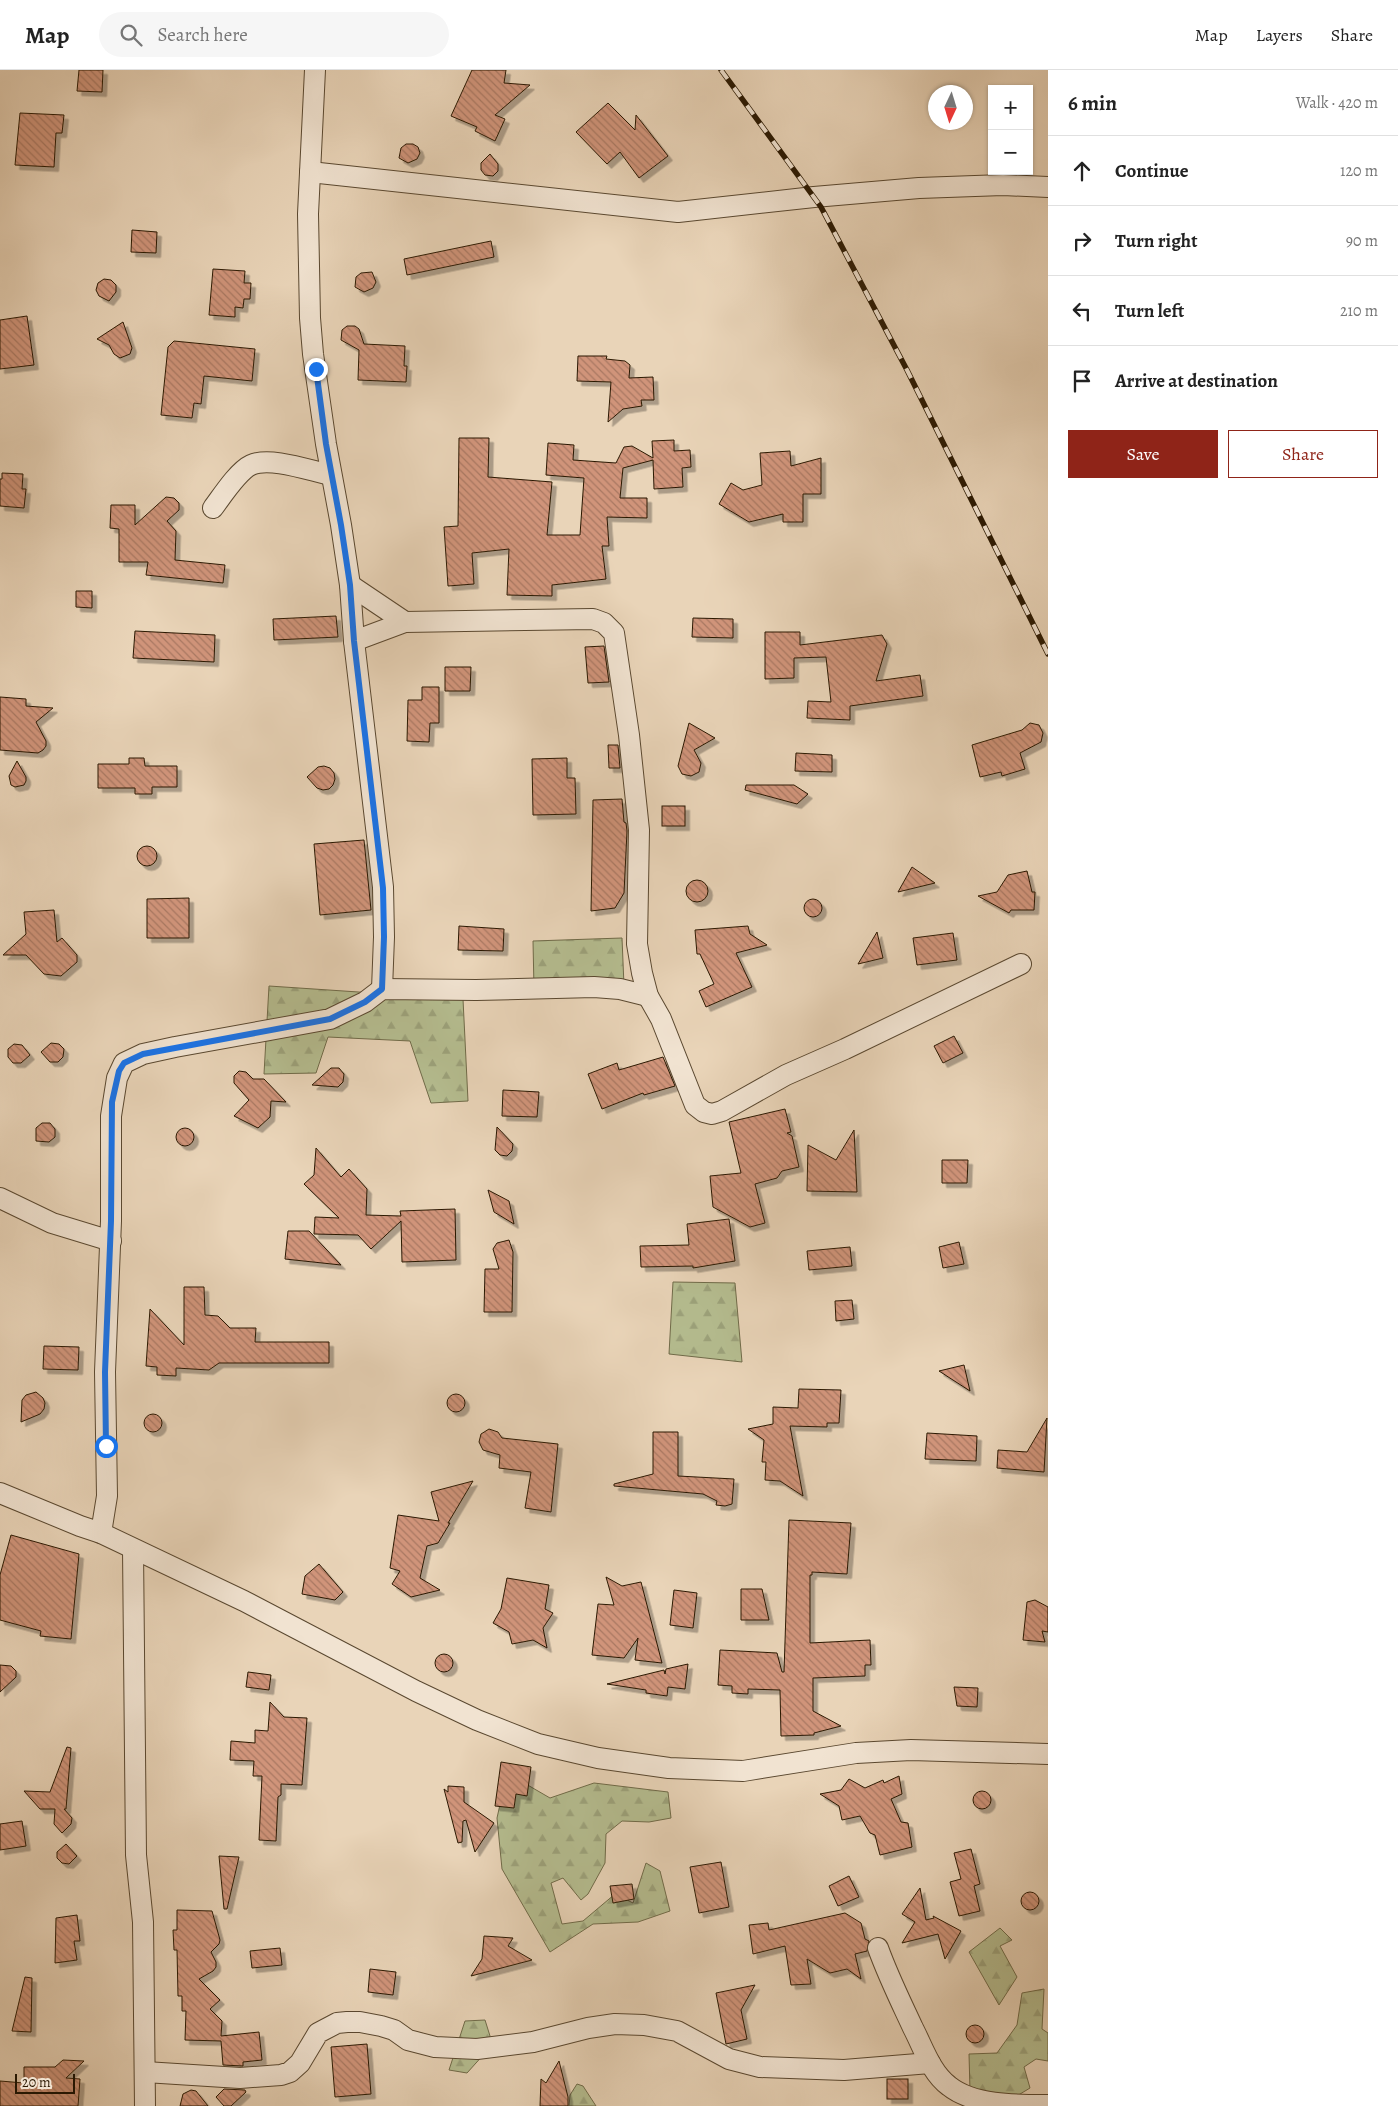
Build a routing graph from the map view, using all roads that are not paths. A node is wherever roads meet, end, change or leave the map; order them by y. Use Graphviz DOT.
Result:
graph roads {
  1 [pos="315,70"];
  2 [pos="310,172"];
  3 [pos="1048,187"];
  4 [pos="331,475"];
  5 [pos="212,508"];
  6 [pos="350,585"];
  7 [pos="404,622"];
  8 [pos="354,641"];
  9 [pos="1022,964"];
  10 [pos="382,989"];
  11 [pos="648,996"];
  12 [pos="0,1198"];
  13 [pos="111,1241"];
  14 [pos="0,1492"];
  15 [pos="101,1533"];
  16 [pos="133,1549"];
  17 [pos="1048,1754"];
  18 [pos="878,1948"];
  19 [pos="930,2063"];
  20 [pos="145,2072"];
  21 [pos="1048,2105"];
  22 [pos="145,2106"];
  1 -- 2 [label="street"];
  2 -- 3 [label="street"];
  2 -- 4 [label="street"];
  4 -- 5 [label="street"];
  4 -- 6 [label="street"];
  6 -- 7 [label="street"];
  6 -- 8 [label="street"];
  7 -- 8 [label="street"];
  7 -- 11 [label="street"];
  8 -- 10 [label="street"];
  9 -- 11 [label="street"];
  10 -- 11 [label="street"];
  10 -- 13 [label="street"];
  12 -- 13 [label="street"];
  13 -- 15 [label="street"];
  14 -- 15 [label="street"];
  15 -- 16 [label="street"];
  16 -- 17 [label="street"];
  16 -- 20 [label="street"];
  18 -- 19 [label="street"];
  19 -- 20 [label="street"];
  19 -- 21 [label="street"];
  20 -- 22 [label="street"];
}
